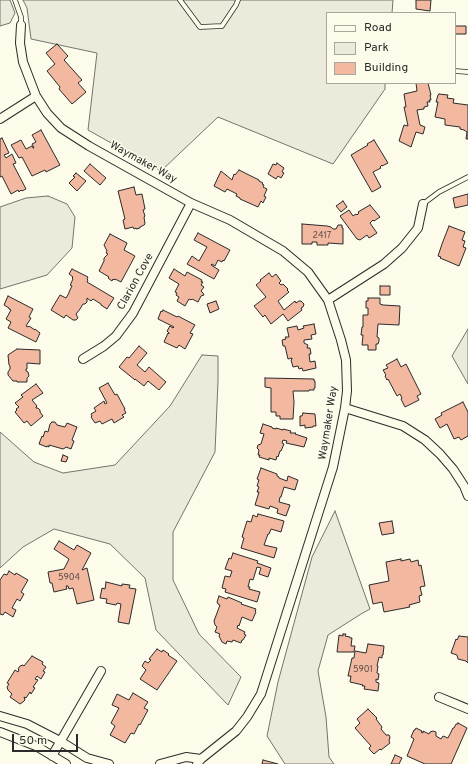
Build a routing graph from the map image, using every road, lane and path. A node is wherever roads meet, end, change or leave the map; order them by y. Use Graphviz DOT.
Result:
graph roads {
  1 [pos="15,0"];
  2 [pos="180,0"];
  3 [pos="238,0"];
  4 [pos="21,25"];
  5 [pos="456,71"];
  6 [pos="468,72"];
  7 [pos="36,96"];
  8 [pos="0,119"];
  9 [pos="468,177"];
  10 [pos="191,203"];
  11 [pos="423,204"];
  12 [pos="328,300"];
  13 [pos="84,359"];
  14 [pos="345,408"];
  15 [pos="468,496"];
  16 [pos="101,671"];
  17 [pos="439,697"];
  18 [pos="468,709"];
  19 [pos="0,716"];
  20 [pos="0,732"];
  21 [pos="60,741"];
  22 [pos="52,756"];
  23 [pos="201,762"];
  24 [pos="66,764"];
  25 [pos="109,764"];
  26 [pos="160,764"];
  1 -- 4 [label="lane"];
  2 -- 3 [label="lane"];
  4 -- 7 [label="street, Waymaker Way"];
  5 -- 6 [label="lane"];
  7 -- 8 [label="street"];
  7 -- 10 [label="street, Waymaker Way"];
  9 -- 11 [label="lane"];
  10 -- 12 [label="street, Waymaker Way"];
  10 -- 13 [label="street, Clarion Cove"];
  11 -- 12 [label="street"];
  12 -- 14 [label="street, Waymaker Way"];
  14 -- 15 [label="street"];
  14 -- 23 [label="street, Waymaker Way"];
  16 -- 21 [label="street"];
  17 -- 18 [label="street"];
  19 -- 21 [label="street"];
  20 -- 22 [label="street"];
  21 -- 22 [label="street"];
  21 -- 25 [label="street"];
  22 -- 24 [label="street"];
  23 -- 26 [label="street, Waymaker Way"];
}
